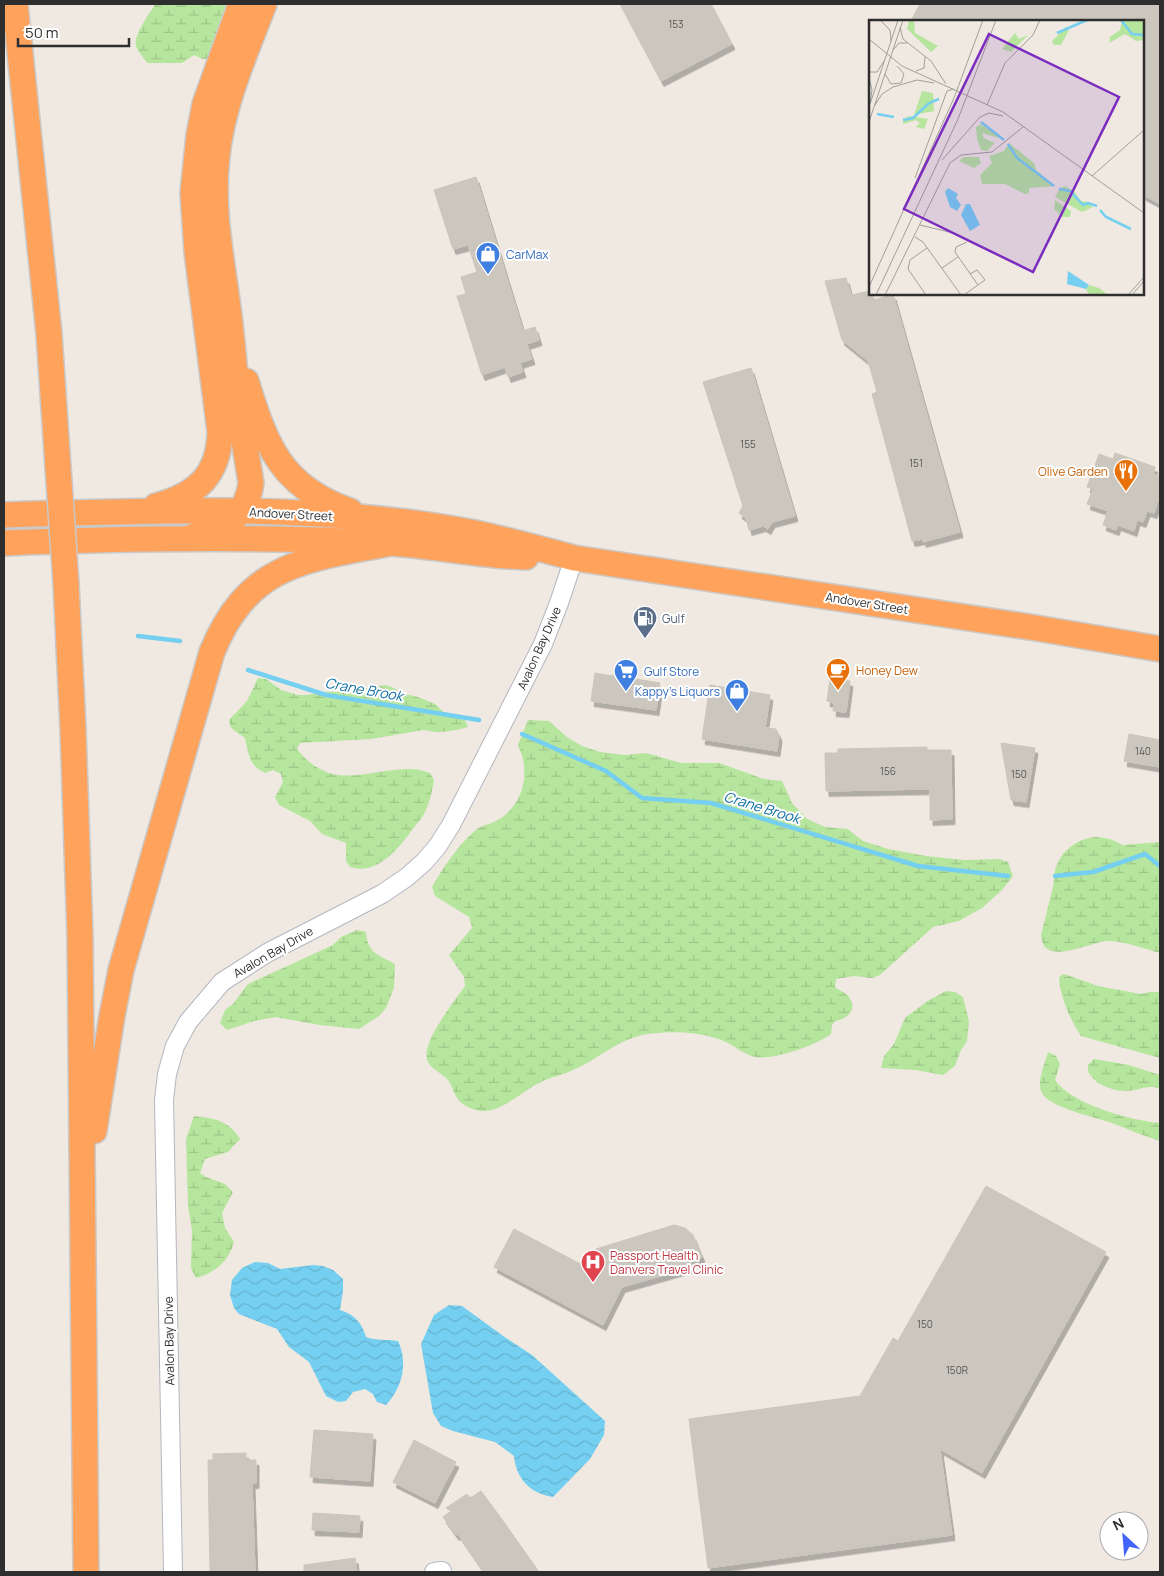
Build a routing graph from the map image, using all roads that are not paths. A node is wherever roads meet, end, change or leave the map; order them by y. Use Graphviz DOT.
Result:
graph roads {
  1 [pos="241,4"];
  2 [pos="264,4"];
  3 [pos="16,6"];
  4 [pos="231,332"];
  5 [pos="139,511"];
  6 [pos="241,512"];
  7 [pos="4,516"];
  8 [pos="371,519"];
  9 [pos="189,538"];
  10 [pos="4,543"];
  11 [pos="391,543"];
  12 [pos="574,558"];
  13 [pos="1160,649"];
  14 [pos="82,1210"];
  15 [pos="86,1572"];
  16 [pos="173,1572"];
  1 -- 5 [label="highway"];
  2 -- 4 [label="highway"];
  3 -- 14 [label="highway, bridge"];
  4 -- 6 [label="highway"];
  4 -- 8 [label="highway"];
  5 -- 6 [label="highway, Andover Street"];
  5 -- 7 [label="highway, Andover Street"];
  6 -- 8 [label="highway, Andover Street"];
  6 -- 9 [label="highway"];
  8 -- 12 [label="highway, Andover Street"];
  9 -- 10 [label="highway, Andover Street"];
  9 -- 11 [label="highway, Andover Street"];
  11 -- 12 [label="highway, Andover Street"];
  11 -- 14 [label="highway"];
  12 -- 13 [label="highway, Andover Street"];
  12 -- 16 [label="street, Avalon Bay Drive"];
  14 -- 15 [label="highway"];
}
